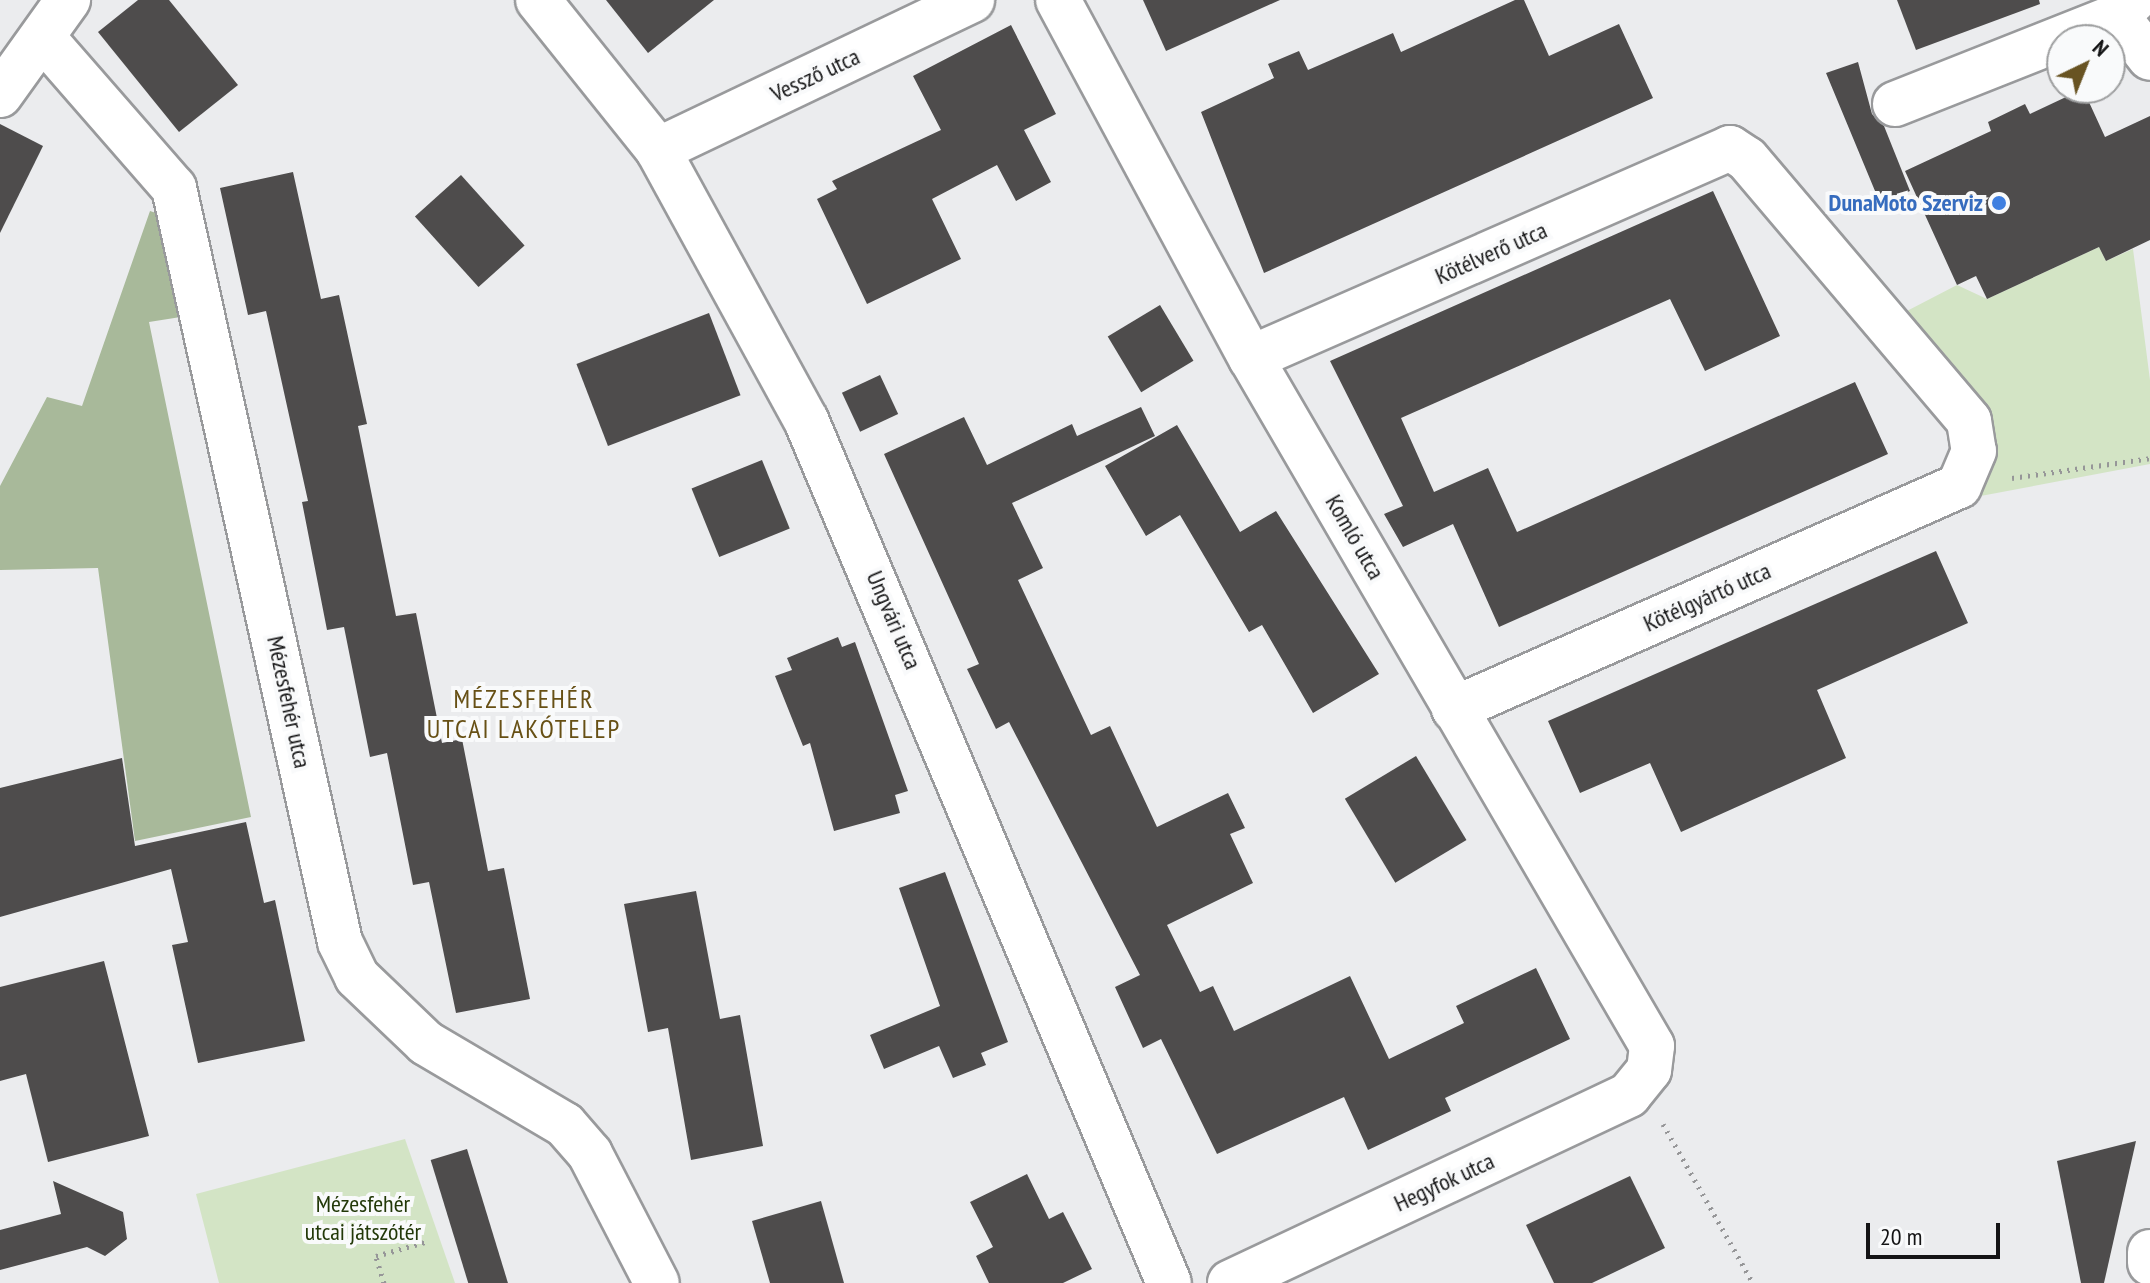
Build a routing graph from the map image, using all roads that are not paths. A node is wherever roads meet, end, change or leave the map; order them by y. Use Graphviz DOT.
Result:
graph roads {
  1 [pos="68,0"];
  2 [pos="538,0"];
  3 [pos="972,0"];
  4 [pos="1058,0"];
  5 [pos="2126,8"];
  6 [pos="44,39"];
  7 [pos="2150,58"];
  8 [pos="0,95"];
  9 [pos="1895,104"];
  10 [pos="658,150"];
  11 [pos="1251,358"];
  12 [pos="1959,486"];
  13 [pos="1454,709"];
  14 [pos="1649,1070"];
  15 [pos="2150,1252"];
  16 [pos="2150,1263"];
  17 [pos="657,1283"];
  18 [pos="1169,1283"];
  19 [pos="1230,1283"];
  1 -- 6 [label="street"];
  2 -- 10 [label="street, Ungvári utca"];
  3 -- 10 [label="street, Vessző utca"];
  4 -- 11 [label="street, Komló utca"];
  5 -- 7 [label="street"];
  5 -- 9 [label="street"];
  6 -- 8 [label="street"];
  6 -- 17 [label="street, Mézesfehér utca"];
  10 -- 18 [label="street, Ungvári utca"];
  11 -- 12 [label="street, Kötélverő utca"];
  11 -- 13 [label="street, Komló utca"];
  12 -- 13 [label="street, Kötélgyártó utca"];
  13 -- 14 [label="street, Komló utca"];
  14 -- 19 [label="street, Hegyfok utca"];
  15 -- 16 [label="street"];
}
